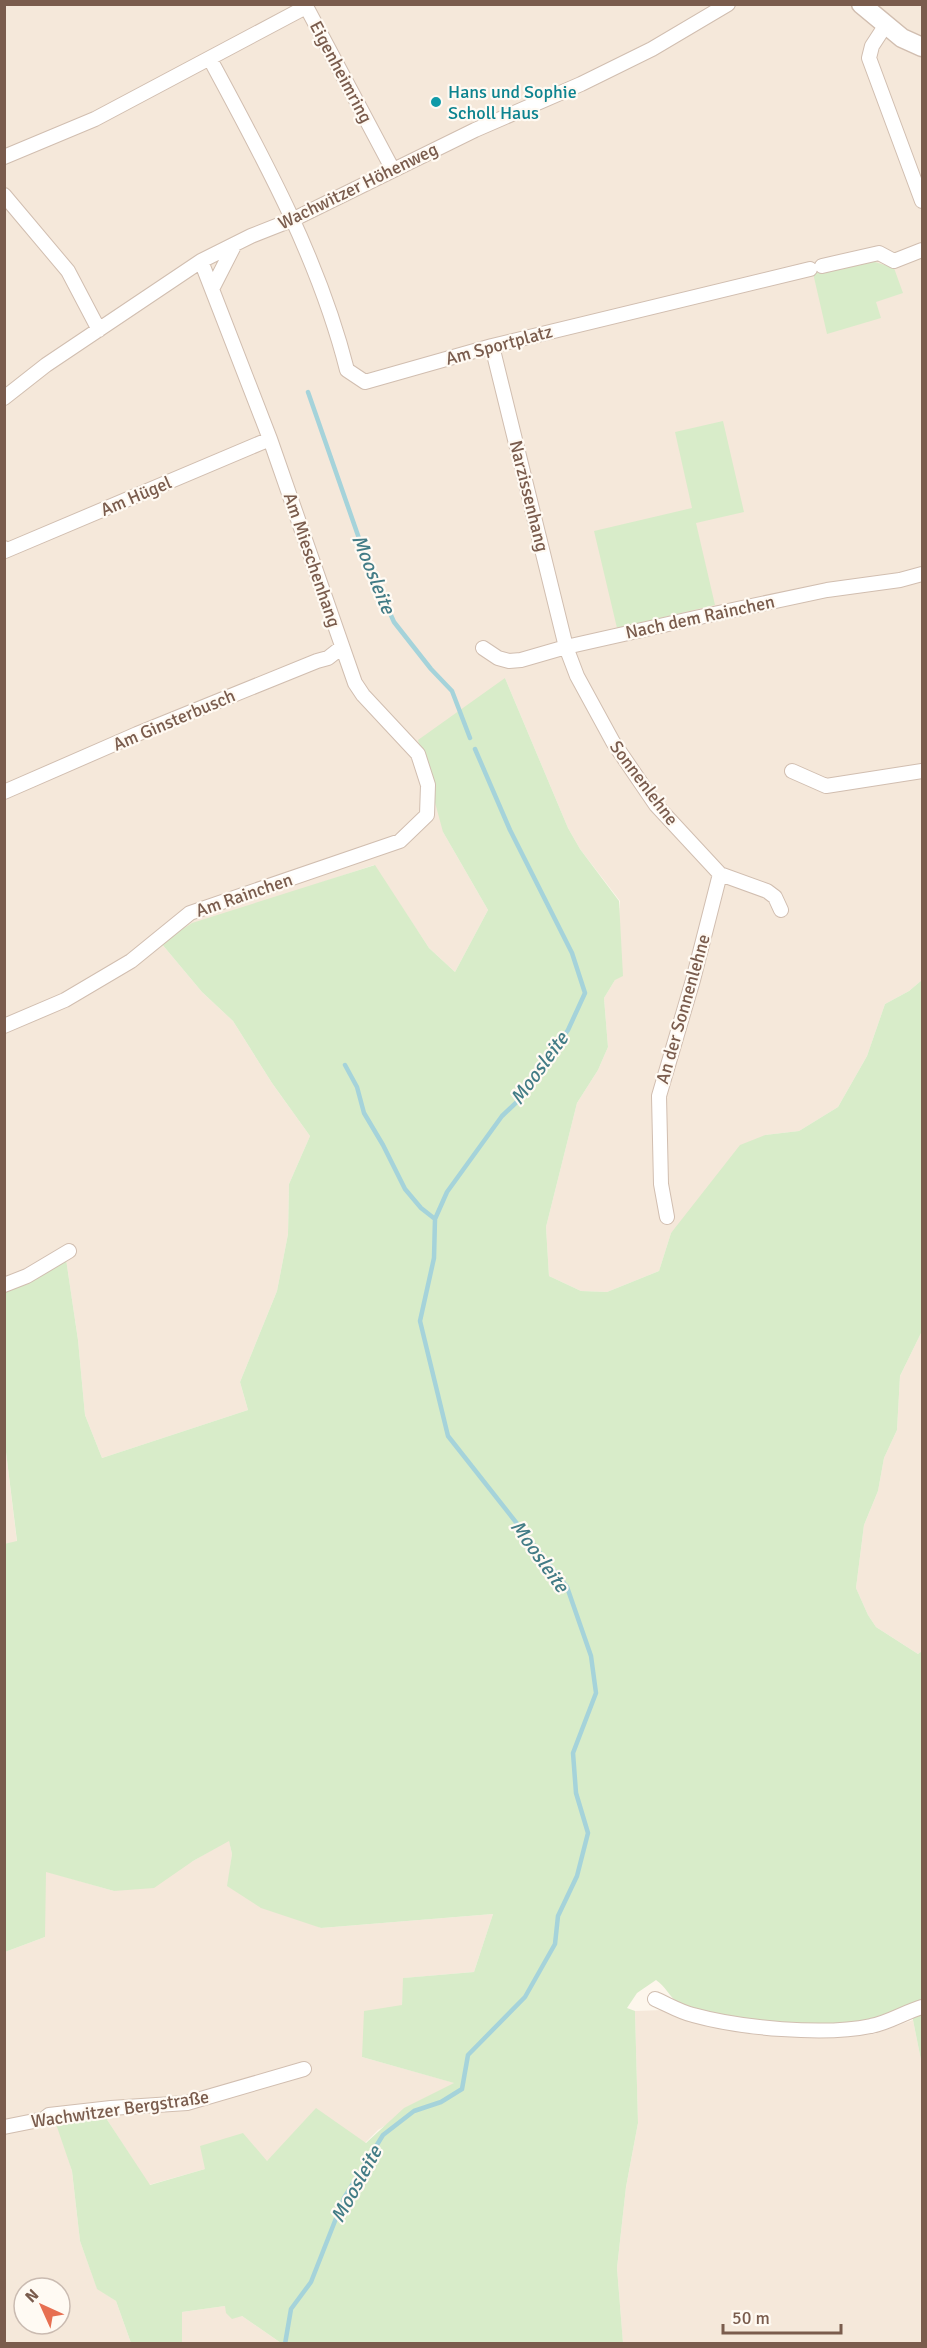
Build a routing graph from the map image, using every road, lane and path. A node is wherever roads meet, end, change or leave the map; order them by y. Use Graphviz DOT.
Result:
graph roads {
  1 [pos="729,4"];
  2 [pos="861,4"];
  3 [pos="885,26"];
  4 [pos="922,47"];
  5 [pos="210,59"];
  6 [pos="4,157"];
  7 [pos="393,170"];
  8 [pos="4,195"];
  9 [pos="922,201"];
  10 [pos="294,219"];
  11 [pos="235,244"];
  12 [pos="922,250"];
  13 [pos="201,261"];
  14 [pos="212,289"];
  15 [pos="99,330"];
  16 [pos="492,346"];
  17 [pos="4,398"];
  18 [pos="270,439"];
  19 [pos="4,548"];
  20 [pos="922,574"];
  21 [pos="342,647"];
  22 [pos="566,647"];
  23 [pos="483,648"];
  24 [pos="792,771"];
  25 [pos="922,771"];
  26 [pos="4,792"];
  27 [pos="427,815"];
  28 [pos="720,874"];
  29 [pos="781,910"];
  30 [pos="4,1026"];
  31 [pos="667,1217"];
  32 [pos="69,1251"];
  33 [pos="4,1285"];
  34 [pos="655,1999"];
  35 [pos="922,2007"];
  36 [pos="304,2069"];
  37 [pos="4,2127"];
  1 -- 7 [label="street, Wachwitzer Höhenweg"];
  2 -- 3 [label="street"];
  3 -- 4 [label="street"];
  3 -- 9 [label="street"];
  5 -- 6 [label="street, Eigenheimring"];
  5 -- 7 [label="street, Eigenheimring"];
  5 -- 10 [label="street"];
  7 -- 10 [label="street, Wachwitzer Höhenweg"];
  8 -- 15 [label="street"];
  10 -- 11 [label="street, Wachwitzer Höhenweg"];
  10 -- 16 [label="street, Am Sportplatz"];
  11 -- 13 [label="street, Wachwitzer Höhenweg"];
  11 -- 14 [label="street"];
  12 -- 16 [label="street, Am Sportplatz"];
  13 -- 14 [label="street, Am Mieschenhang"];
  13 -- 15 [label="street, Wachwitzer Höhenweg"];
  14 -- 18 [label="street, Am Mieschenhang"];
  15 -- 17 [label="street, Wachwitzer Höhenweg"];
  16 -- 22 [label="street, Narzissenhang"];
  18 -- 19 [label="street, Am Hügel"];
  18 -- 21 [label="street, Am Mieschenhang"];
  20 -- 22 [label="street, Nach dem Rainchen"];
  21 -- 26 [label="street, Am Ginsterbusch"];
  21 -- 27 [label="street, Am Mieschenhang"];
  22 -- 23 [label="street, Nach dem Rainchen"];
  22 -- 28 [label="street, Sonnenlehne"];
  24 -- 25 [label="street"];
  27 -- 30 [label="street, Am Rainchen"];
  28 -- 29 [label="street, Sonnenlehne"];
  28 -- 31 [label="street, An der Sonnenlehne"];
  32 -- 33 [label="street"];
  34 -- 35 [label="street"];
  36 -- 37 [label="street, Wachwitzer Bergstraße"];
}
